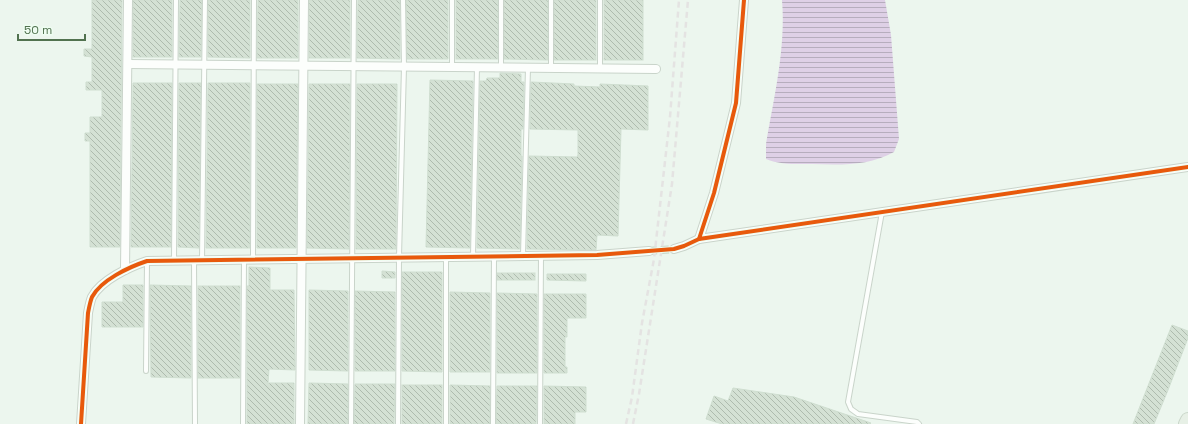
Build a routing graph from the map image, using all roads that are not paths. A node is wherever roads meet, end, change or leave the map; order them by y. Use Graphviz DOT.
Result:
graph roads {
  1 [pos="128,0"];
  2 [pos="176,0"];
  3 [pos="205,0"];
  4 [pos="254,0"];
  5 [pos="304,0"];
  6 [pos="354,0"];
  7 [pos="403,0"];
  8 [pos="452,0"];
  9 [pos="501,0"];
  10 [pos="551,0"];
  11 [pos="600,0"];
  12 [pos="744,0"];
  13 [pos="128,64"];
  14 [pos="175,65"];
  15 [pos="204,65"];
  16 [pos="254,65"];
  17 [pos="303,66"];
  18 [pos="354,66"];
  19 [pos="404,67"];
  20 [pos="452,67"];
  21 [pos="477,67"];
  22 [pos="501,68"];
  23 [pos="528,68"];
  24 [pos="551,68"];
  25 [pos="600,68"];
  26 [pos="656,69"];
  27 [pos="1188,167"];
  28 [pos="882,212"];
  29 [pos="699,239"];
  30 [pos="674,249"];
  31 [pos="649,251"];
  32 [pos="541,255"];
  33 [pos="446,256"];
  34 [pos="473,256"];
  35 [pos="494,256"];
  36 [pos="523,256"];
  37 [pos="399,257"];
  38 [pos="352,258"];
  39 [pos="302,259"];
  40 [pos="248,260"];
  41 [pos="174,261"];
  42 [pos="198,261"];
  43 [pos="147,262"];
  44 [pos="125,270"];
  45 [pos="146,371"];
  46 [pos="1188,420"];
  47 [pos="81,424"];
  48 [pos="195,424"];
  49 [pos="243,424"];
  50 [pos="300,424"];
  51 [pos="351,424"];
  52 [pos="398,424"];
  53 [pos="446,424"];
  54 [pos="493,424"];
  55 [pos="540,424"];
  56 [pos="919,424"];
  57 [pos="1186,424"];
  1 -- 13 [label="street"];
  2 -- 14 [label="lane"];
  3 -- 15 [label="lane"];
  4 -- 16 [label="lane"];
  5 -- 17 [label="street"];
  6 -- 18 [label="lane"];
  7 -- 19 [label="lane"];
  8 -- 20 [label="lane"];
  9 -- 22 [label="lane"];
  10 -- 24 [label="lane"];
  11 -- 25 [label="lane"];
  12 -- 29 [label="street"];
  13 -- 14 [label="street"];
  13 -- 44 [label="street"];
  14 -- 15 [label="street"];
  14 -- 41 [label="lane"];
  15 -- 16 [label="street"];
  15 -- 42 [label="lane"];
  16 -- 17 [label="street"];
  16 -- 40 [label="lane"];
  17 -- 18 [label="street"];
  17 -- 39 [label="street"];
  18 -- 19 [label="street"];
  18 -- 38 [label="lane"];
  19 -- 20 [label="street"];
  19 -- 37 [label="lane"];
  20 -- 21 [label="street"];
  21 -- 22 [label="street"];
  21 -- 34 [label="lane"];
  22 -- 23 [label="street"];
  23 -- 24 [label="street"];
  23 -- 36 [label="lane"];
  24 -- 25 [label="street"];
  25 -- 26 [label="street"];
  27 -- 28 [label="street"];
  28 -- 29 [label="street"];
  28 -- 56 [label="lane"];
  29 -- 30 [label="street"];
  31 -- 32 [label="street"];
  32 -- 36 [label="street"];
  32 -- 55 [label="lane"];
  33 -- 34 [label="street"];
  33 -- 37 [label="street"];
  33 -- 53 [label="lane"];
  34 -- 35 [label="street"];
  35 -- 36 [label="street"];
  35 -- 54 [label="lane"];
  37 -- 38 [label="street"];
  37 -- 52 [label="lane"];
  38 -- 39 [label="street"];
  38 -- 51 [label="lane"];
  39 -- 40 [label="street"];
  39 -- 50 [label="street"];
  40 -- 42 [label="street"];
  40 -- 49 [label="lane"];
  41 -- 42 [label="street"];
  41 -- 43 [label="street"];
  42 -- 48 [label="lane"];
  43 -- 44 [label="street"];
  43 -- 45 [label="lane"];
  44 -- 47 [label="street"];
  46 -- 57 [label="highway"];
}
